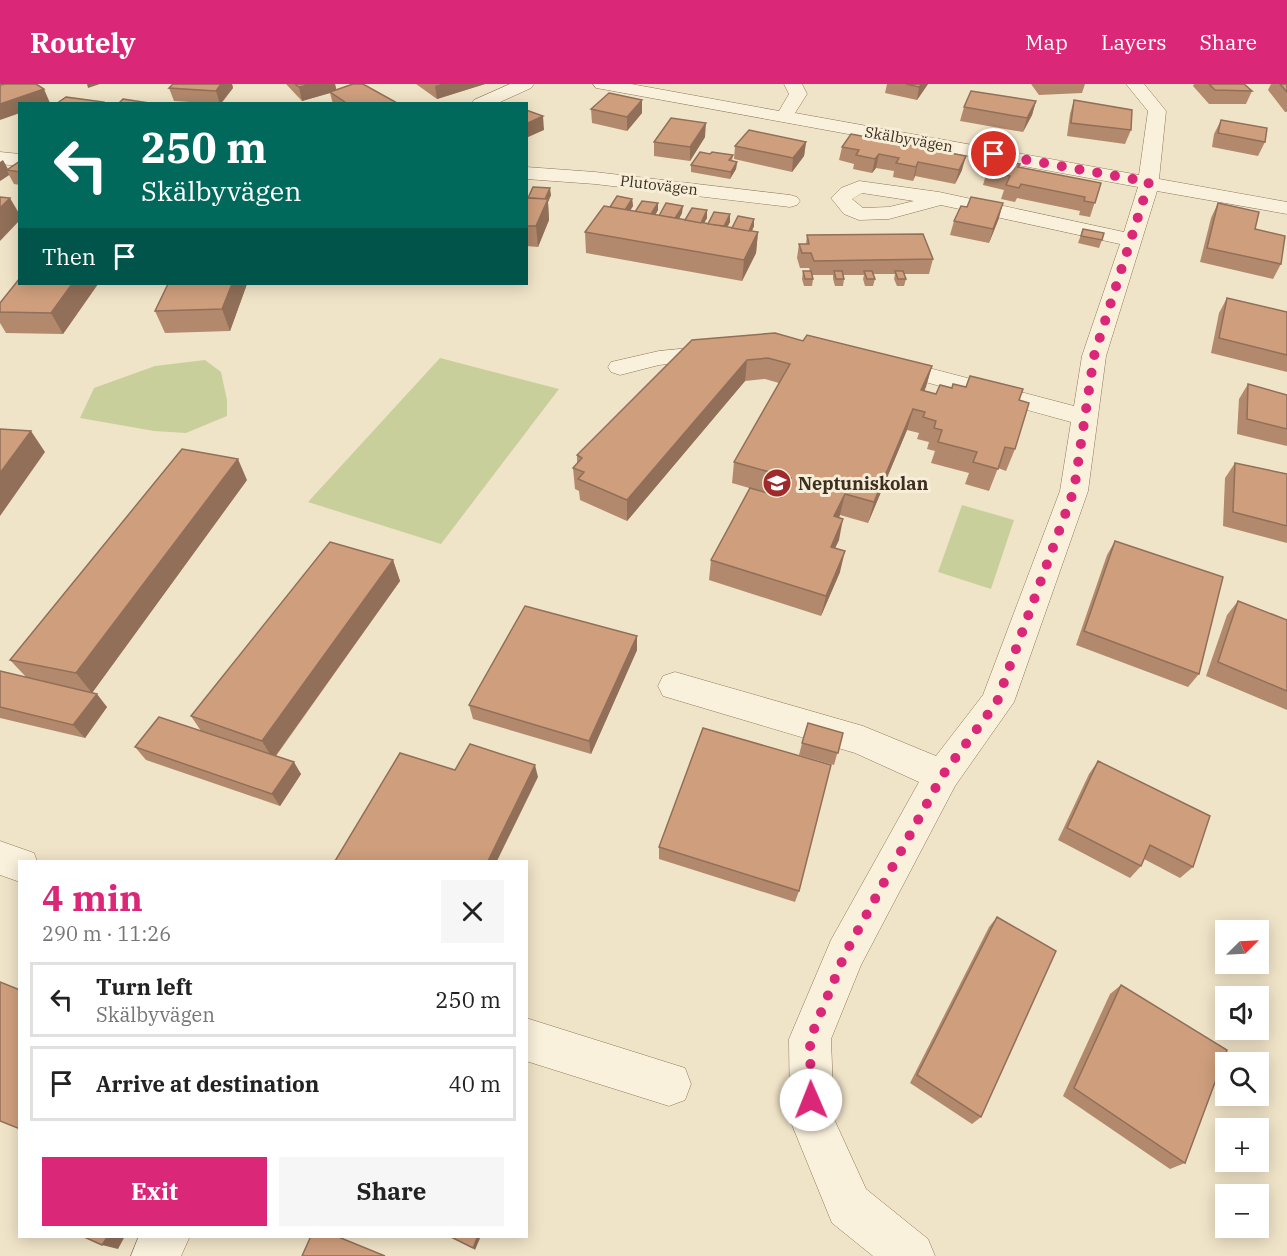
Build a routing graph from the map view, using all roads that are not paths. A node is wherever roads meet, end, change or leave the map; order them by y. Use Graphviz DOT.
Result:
graph roads {
  1 [pos="525,84"];
  2 [pos="602,84"];
  3 [pos="793,84"];
  4 [pos="1136,84"];
  5 [pos="484,102"];
  6 [pos="784,117"];
  7 [pos="0,158"];
  8 [pos="18,160"];
  9 [pos="528,173"];
  10 [pos="1149,182"];
  11 [pos="939,198"];
  12 [pos="790,201"];
  13 [pos="1287,208"];
  14 [pos="1132,240"];
  15 [pos="740,350"];
  16 [pos="867,358"];
  17 [pos="620,367"];
  18 [pos="1085,417"];
  19 [pos="675,686"];
  20 [pos="942,776"];
  21 [pos="0,858"];
  22 [pos="18,865"];
  23 [pos="528,1040"];
  24 [pos="669,1084"];
  25 [pos="165,1238"];
  26 [pos="155,1256"];
  27 [pos="911,1256"];
  1 -- 5 [label="street"];
  2 -- 6 [label="street, Skälbyvägen"];
  3 -- 6 [label="street"];
  4 -- 10 [label="street"];
  6 -- 10 [label="street, Skälbyvägen"];
  7 -- 8 [label="street"];
  9 -- 12 [label="street, Plutovägen"];
  10 -- 13 [label="street, Skälbyvägen"];
  10 -- 14 [label="street"];
  11 -- 14 [label="street"];
  14 -- 18 [label="street"];
  15 -- 17 [label="street"];
  16 -- 18 [label="street"];
  18 -- 20 [label="street"];
  19 -- 20 [label="street"];
  20 -- 27 [label="street"];
  21 -- 22 [label="street"];
  23 -- 24 [label="street"];
  25 -- 26 [label="street"];
}
